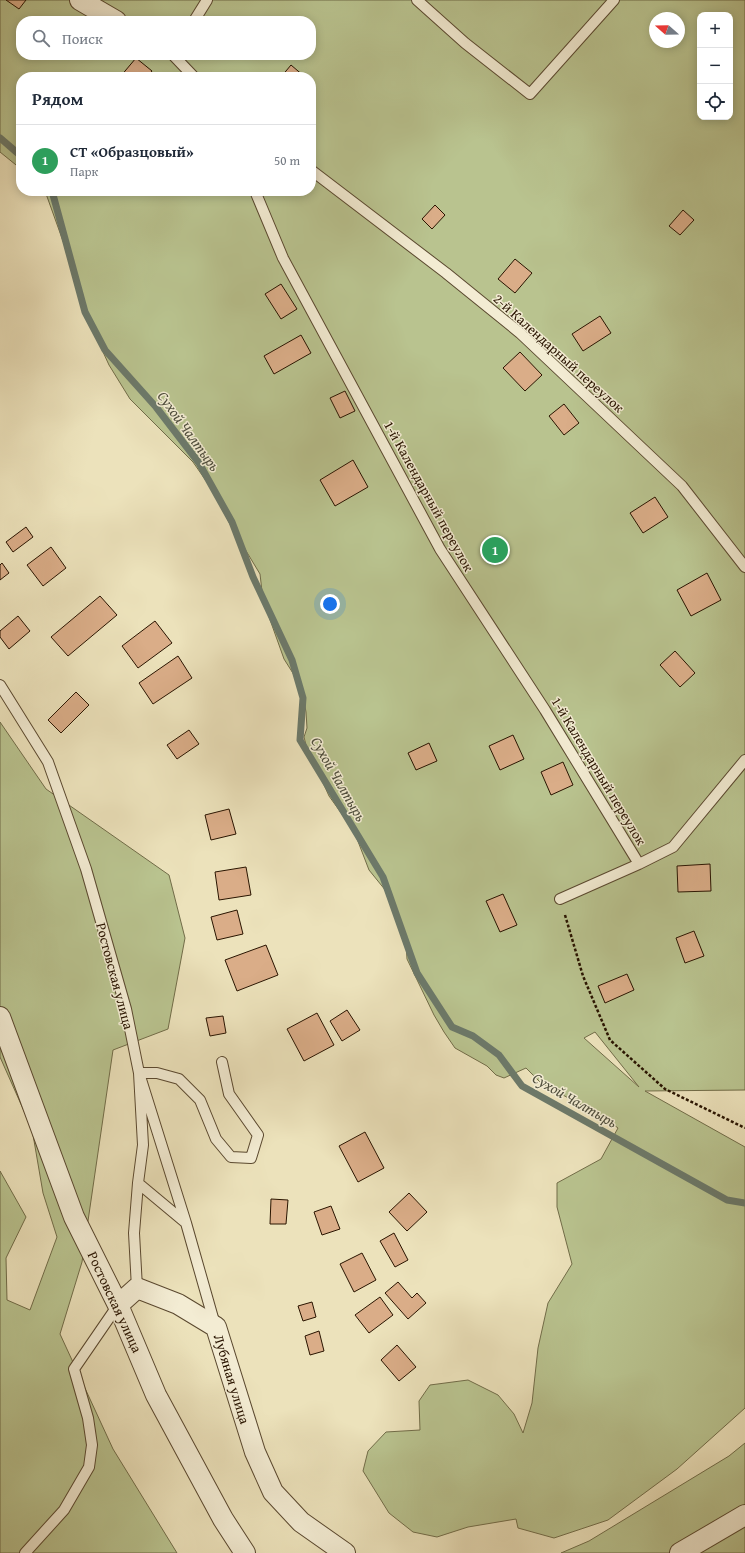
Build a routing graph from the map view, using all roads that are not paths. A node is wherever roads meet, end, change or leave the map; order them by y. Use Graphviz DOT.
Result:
graph roads {
  1 [pos="80,0"];
  2 [pos="207,0"];
  3 [pos="417,0"];
  4 [pos="614,0"];
  5 [pos="107,16"];
  6 [pos="197,16"];
  7 [pos="178,60"];
  8 [pos="189,72"];
  9 [pos="316,174"];
  10 [pos="257,196"];
  11 [pos="745,567"];
  12 [pos="0,685"];
  13 [pos="745,760"];
  14 [pos="639,864"];
  15 [pos="560,899"];
  16 [pos="0,1018"];
  17 [pos="222,1062"];
  18 [pos="139,1073"];
  19 [pos="138,1183"];
  20 [pos="186,1223"];
  21 [pos="137,1288"];
  22 [pos="118,1305"];
  23 [pos="216,1327"];
  24 [pos="745,1515"];
  25 [pos="25,1553"];
  26 [pos="245,1553"];
  27 [pos="345,1553"];
  28 [pos="680,1553"];
  1 -- 5 [label="street"];
  2 -- 6 [label="lane"];
  3 -- 4 [label="lane"];
  7 -- 8 [label="lane"];
  9 -- 11 [label="lane, 2-й Календарный переулок"];
  10 -- 14 [label="lane, 1-й Календарный переулок"];
  12 -- 18 [label="lane, Ростовская улица"];
  13 -- 14 [label="lane"];
  14 -- 15 [label="lane"];
  16 -- 22 [label="street, Ростовская улица"];
  17 -- 18 [label="lane"];
  18 -- 19 [label="lane, Ростовская улица"];
  18 -- 20 [label="lane"];
  19 -- 20 [label="lane"];
  19 -- 21 [label="lane, Ростовская улица"];
  20 -- 23 [label="lane"];
  21 -- 22 [label="street"];
  21 -- 23 [label="street, Лубяная улица"];
  22 -- 25 [label="lane"];
  22 -- 26 [label="street, Ростовская улица"];
  23 -- 27 [label="street, Лубяная улица"];
  24 -- 28 [label="street"];
}
